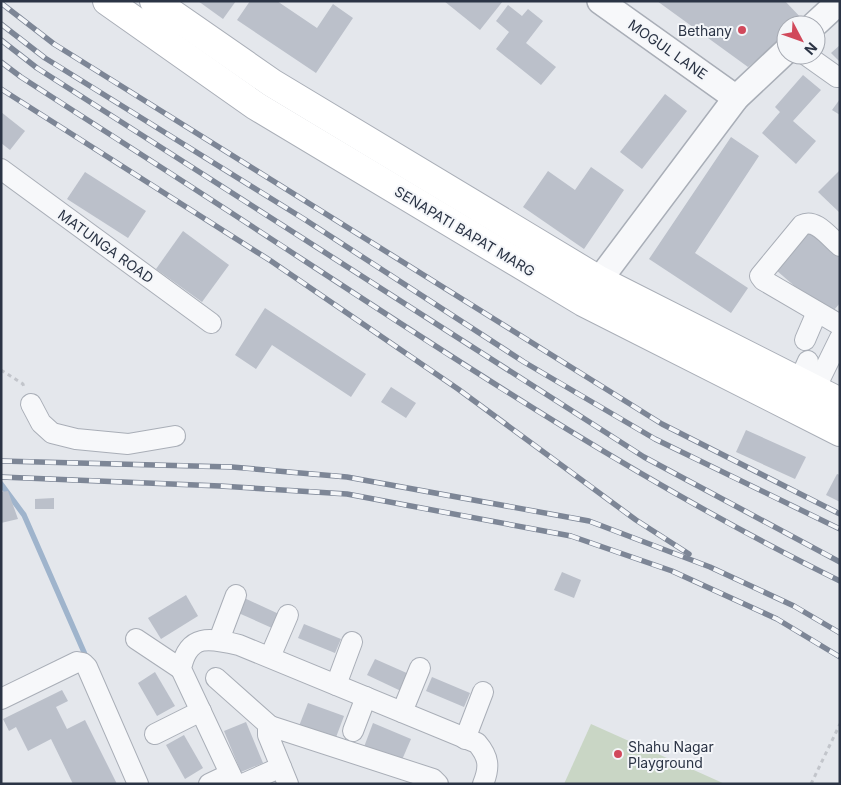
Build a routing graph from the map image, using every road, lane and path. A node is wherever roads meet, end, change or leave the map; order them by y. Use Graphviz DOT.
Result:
graph roads {
  1 [pos="107,1"];
  2 [pos="154,1"];
  3 [pos="600,1"];
  4 [pos="840,2"];
  5 [pos="825,15"];
  6 [pos="776,60"];
  7 [pos="819,65"];
  8 [pos="840,77"];
  9 [pos="736,98"];
  10 [pos="354,133"];
  11 [pos="341,157"];
  12 [pos="1,169"];
  13 [pos="486,212"];
  14 [pos="471,235"];
  15 [pos="840,246"];
  16 [pos="599,280"];
  17 [pos="583,302"];
  18 [pos="817,312"];
  19 [pos="212,323"];
  20 [pos="840,325"];
  21 [pos="840,338"];
  22 [pos="805,340"];
  23 [pos="1,370"];
  24 [pos="807,377"];
  25 [pos="840,402"];
  26 [pos="31,404"];
  27 [pos="840,432"];
  28 [pos="174,436"];
  29 [pos="236,595"];
  30 [pos="288,615"];
  31 [pos="136,638"];
  32 [pos="219,640"];
  33 [pos="352,642"];
  34 [pos="270,658"];
  35 [pos="420,668"];
  36 [pos="181,669"];
  37 [pos="216,678"];
  38 [pos="336,685"];
  39 [pos="484,692"];
  40 [pos="366,697"];
  41 [pos="1,699"];
  42 [pos="201,711"];
  43 [pos="402,712"];
  44 [pos="840,724"];
  45 [pos="270,726"];
  46 [pos="352,731"];
  47 [pos="155,734"];
  48 [pos="466,739"];
  49 [pos="284,776"];
  50 [pos="236,780"];
  51 [pos="138,784"];
  52 [pos="209,784"];
  53 [pos="438,784"];
  54 [pos="483,784"];
  55 [pos="810,784"];
  1 -- 11 [label="main road, SENAPATI BAPAT MARG"];
  2 -- 10 [label="main road, SENAPATI BAPAT MARG"];
  3 -- 9 [label="street, MOGUL LANE"];
  4 -- 5 [label="street"];
  6 -- 9 [label="street"];
  7 -- 8 [label="street"];
  9 -- 16 [label="street"];
  10 -- 11 [label="main road"];
  10 -- 13 [label="main road, SENAPATI BAPAT MARG"];
  11 -- 14 [label="main road, SENAPATI BAPAT MARG"];
  12 -- 19 [label="street, MATUNGA ROAD"];
  13 -- 14 [label="main road"];
  13 -- 16 [label="main road, SENAPATI BAPAT MARG"];
  14 -- 17 [label="main road, SENAPATI BAPAT MARG"];
  15 -- 18 [label="street"];
  16 -- 17 [label="street"];
  16 -- 24 [label="main road, SENAPATI BAPAT MARG"];
  17 -- 27 [label="main road, SENAPATI BAPAT MARG"];
  18 -- 20 [label="street"];
  18 -- 22 [label="street"];
  21 -- 24 [label="street"];
  23 -- 26 [label="path"];
  24 -- 25 [label="main road, SENAPATI BAPAT MARG"];
  26 -- 28 [label="street"];
  29 -- 32 [label="street"];
  30 -- 34 [label="street"];
  31 -- 36 [label="street"];
  32 -- 34 [label="street"];
  32 -- 36 [label="street"];
  33 -- 38 [label="street"];
  34 -- 38 [label="street"];
  35 -- 43 [label="street"];
  36 -- 42 [label="street"];
  37 -- 45 [label="street"];
  38 -- 40 [label="street"];
  39 -- 48 [label="street"];
  40 -- 43 [label="street"];
  40 -- 46 [label="street"];
  41 -- 51 [label="street"];
  42 -- 47 [label="street"];
  42 -- 50 [label="street"];
  43 -- 48 [label="street"];
  44 -- 55 [label="path"];
  45 -- 49 [label="street"];
  45 -- 53 [label="street"];
  48 -- 54 [label="street"];
  49 -- 50 [label="street"];
  50 -- 52 [label="street"];
}
